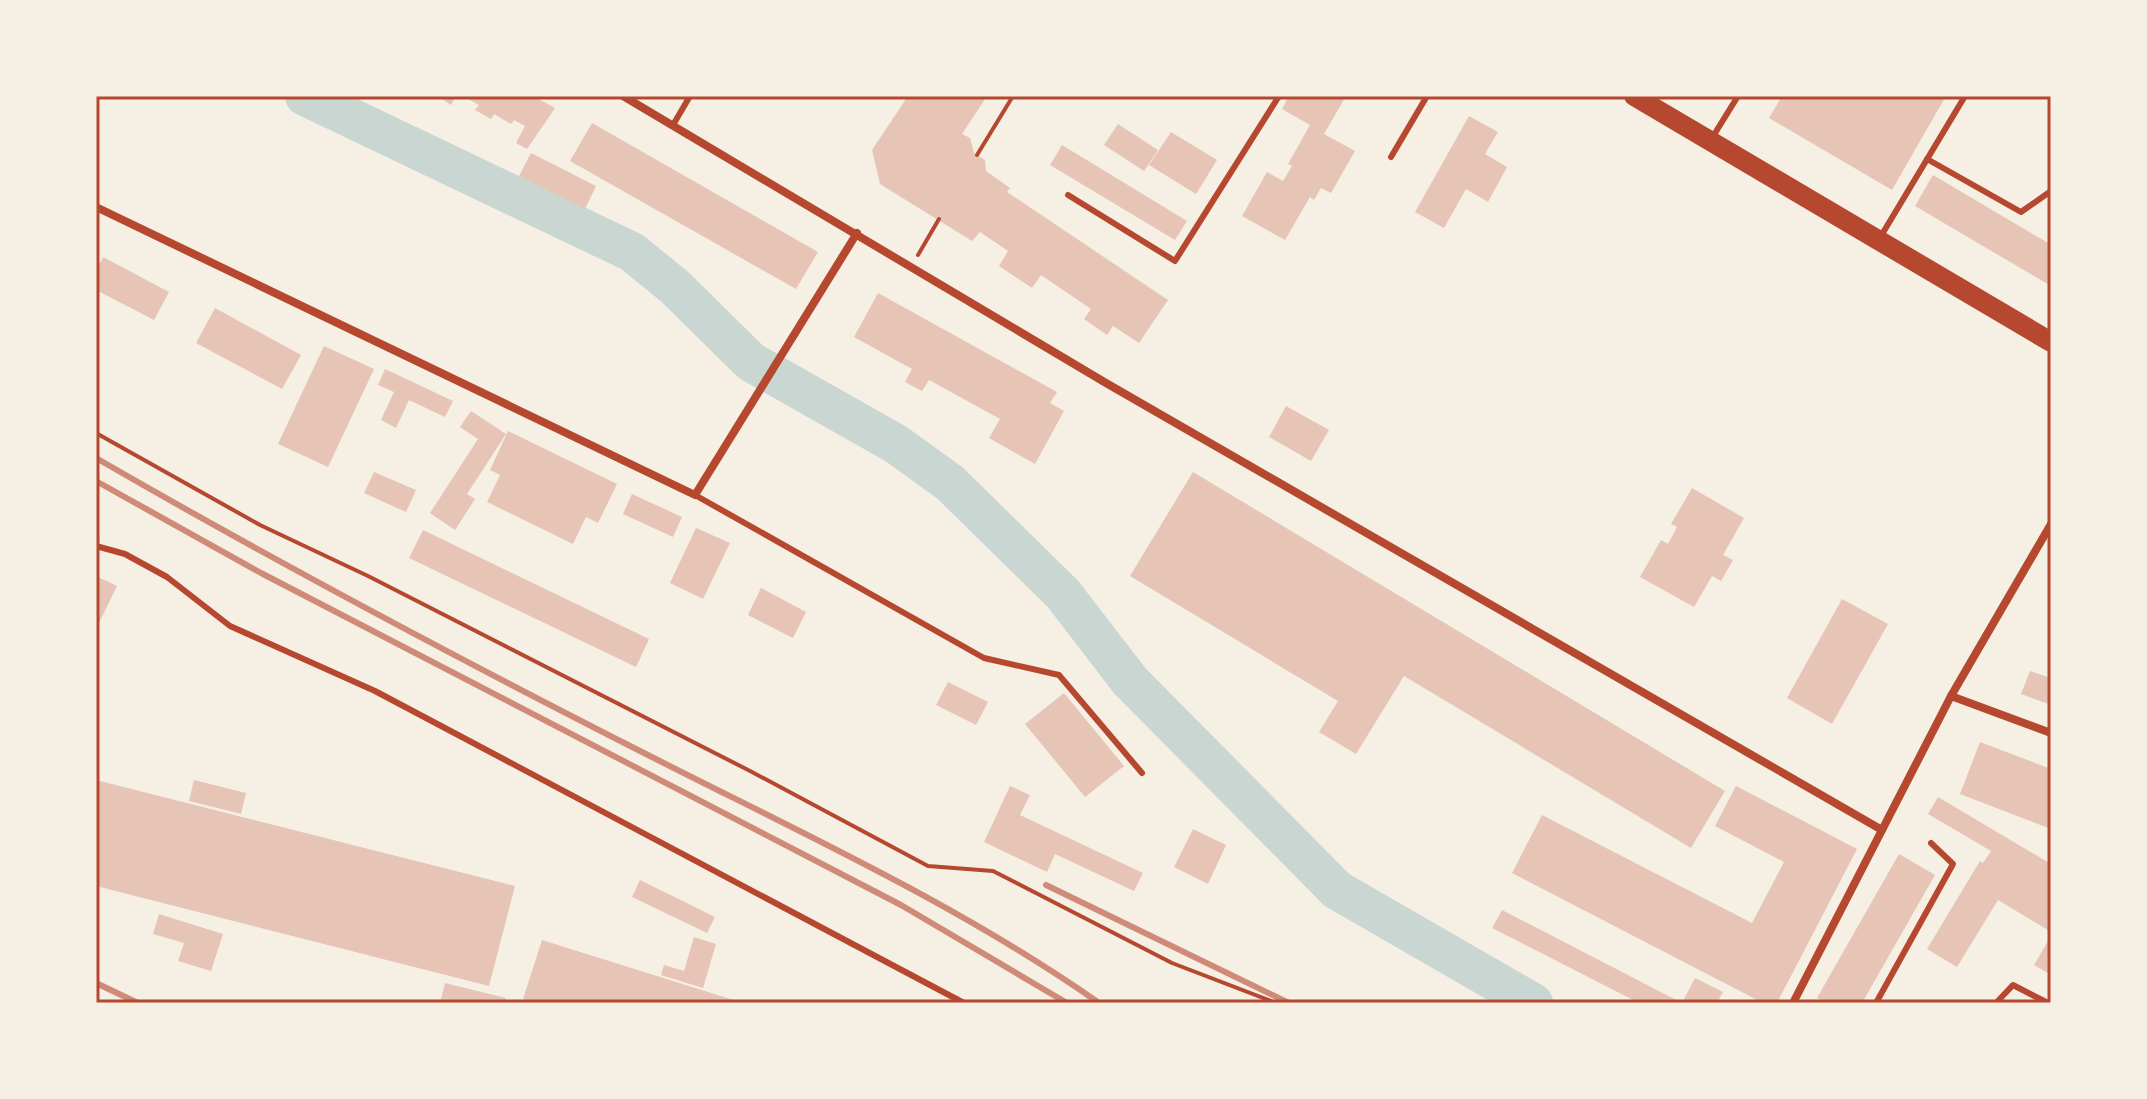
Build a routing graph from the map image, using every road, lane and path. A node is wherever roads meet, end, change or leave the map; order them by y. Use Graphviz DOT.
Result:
graph roads {
  1 [pos="623,96"];
  2 [pos="690,96"];
  3 [pos="1013,96"];
  4 [pos="1279,96"];
  5 [pos="1427,96"];
  6 [pos="1634,96"];
  7 [pos="1738,96"];
  8 [pos="1965,96"];
  9 [pos="673,125"];
  10 [pos="1710,141"];
  11 [pos="977,155"];
  12 [pos="1391,157"];
  13 [pos="1927,159"];
  14 [pos="2051,191"];
  15 [pos="1068,195"];
  16 [pos="96,207"];
  17 [pos="939,219"];
  18 [pos="857,233"];
  19 [pos="1879,239"];
  20 [pos="912,265"];
  21 [pos="2051,341"];
  22 [pos="96,433"];
  23 [pos="695,495"];
  24 [pos="2051,524"];
  25 [pos="96,546"];
  26 [pos="1951,696"];
  27 [pos="2051,733"];
  28 [pos="1142,773"];
  29 [pos="1882,830"];
  30 [pos="1931,843"];
  31 [pos="964,1003"];
  32 [pos="1276,1003"];
  33 [pos="1793,1003"];
  34 [pos="1876,1003"];
  35 [pos="1996,1003"];
  36 [pos="2048,1003"];
  1 -- 9 [label="street"];
  2 -- 9 [label="lane"];
  3 -- 11 [label="path"];
  4 -- 15 [label="lane"];
  5 -- 12 [label="lane"];
  6 -- 10 [label="main road"];
  7 -- 10 [label="lane"];
  8 -- 13 [label="lane"];
  9 -- 18 [label="street"];
  10 -- 19 [label="main road"];
  13 -- 14 [label="lane"];
  13 -- 19 [label="lane"];
  16 -- 23 [label="street"];
  17 -- 20 [label="path"];
  18 -- 20 [label="street"];
  18 -- 23 [label="street"];
  19 -- 21 [label="main road"];
  20 -- 29 [label="street"];
  22 -- 32 [label="path"];
  23 -- 28 [label="lane"];
  24 -- 26 [label="street"];
  25 -- 31 [label="lane"];
  26 -- 27 [label="street"];
  26 -- 29 [label="street"];
  29 -- 33 [label="street"];
  30 -- 34 [label="lane"];
  35 -- 36 [label="lane"];
}
